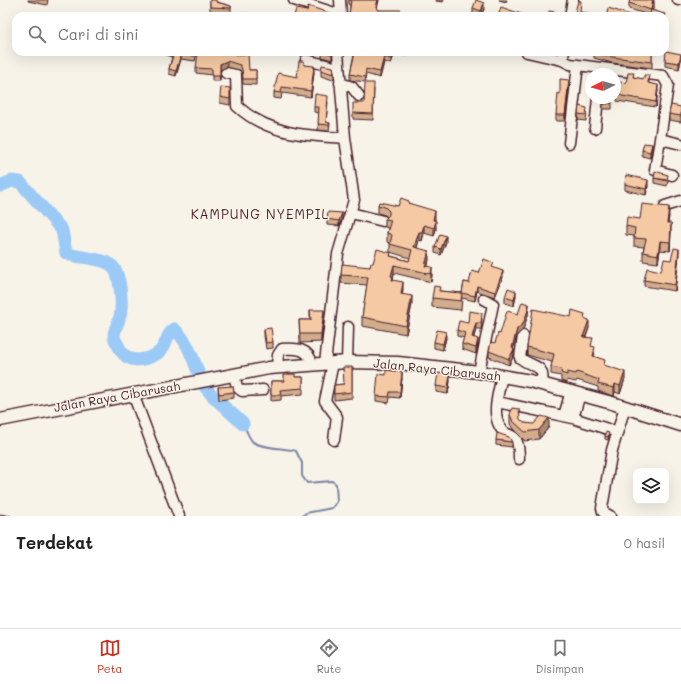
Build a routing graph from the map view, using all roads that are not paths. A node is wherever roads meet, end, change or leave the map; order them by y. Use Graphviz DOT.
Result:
graph roads {
  1 [pos="294,0"];
  2 [pos="340,0"];
  3 [pos="573,0"];
  4 [pos="332,12"];
  5 [pos="341,12"];
  6 [pos="571,12"];
  7 [pos="338,56"];
  8 [pos="563,56"];
  9 [pos="306,60"];
  10 [pos="578,66"];
  11 [pos="339,68"];
  12 [pos="588,68"];
  13 [pos="621,72"];
  14 [pos="226,73"];
  15 [pos="340,83"];
  16 [pos="359,96"];
  17 [pos="597,104"];
  18 [pos="595,128"];
  19 [pos="345,138"];
  20 [pos="660,138"];
  21 [pos="569,143"];
  22 [pos="681,144"];
  23 [pos="672,175"];
  24 [pos="681,201"];
  25 [pos="665,206"];
  26 [pos="352,213"];
  27 [pos="383,221"];
  28 [pos="484,299"];
  29 [pos="348,327"];
  30 [pos="523,336"];
  31 [pos="347,362"];
  32 [pos="329,363"];
  33 [pos="312,364"];
  34 [pos="277,367"];
  35 [pos="479,372"];
  36 [pos="234,375"];
  37 [pos="502,376"];
  38 [pos="542,384"];
  39 [pos="263,390"];
  40 [pos="576,393"];
  41 [pos="133,394"];
  42 [pos="497,402"];
  43 [pos="625,407"];
  44 [pos="569,417"];
  45 [pos="0,420"];
  46 [pos="681,425"];
  47 [pos="617,432"];
  48 [pos="334,440"];
  49 [pos="519,459"];
  50 [pos="179,516"];
  51 [pos="610,516"];
  1 -- 4 [label="street"];
  2 -- 5 [label="street"];
  3 -- 6 [label="street"];
  7 -- 11 [label="street"];
  8 -- 10 [label="street"];
  9 -- 11 [label="street"];
  10 -- 12 [label="street"];
  10 -- 21 [label="street"];
  11 -- 15 [label="street"];
  13 -- 20 [label="street"];
  14 -- 19 [label="street"];
  15 -- 16 [label="street"];
  15 -- 19 [label="street"];
  17 -- 18 [label="street"];
  19 -- 26 [label="street"];
  20 -- 22 [label="street"];
  20 -- 23 [label="street"];
  24 -- 25 [label="street"];
  26 -- 27 [label="street"];
  26 -- 32 [label="street"];
  28 -- 35 [label="street"];
  29 -- 31 [label="street"];
  30 -- 38 [label="street"];
  31 -- 32 [label="main road, Jalan Raya Cibarusah"];
  31 -- 35 [label="main road, Jalan Raya Cibarusah"];
  32 -- 33 [label="main road, Jalan Raya Cibarusah"];
  32 -- 48 [label="street"];
  33 -- 34 [label="main road, Jalan Raya Cibarusah"];
  33 -- 34 [label="street"];
  34 -- 36 [label="main road, Jalan Raya Cibarusah"];
  35 -- 37 [label="main road, Jalan Raya Cibarusah"];
  36 -- 39 [label="street"];
  36 -- 41 [label="main road, Jalan Raya Cibarusah"];
  37 -- 38 [label="main road, Jalan Raya Cibarusah"];
  37 -- 42 [label="street"];
  38 -- 40 [label="main road, Jalan Raya Cibarusah"];
  40 -- 43 [label="main road, Jalan Raya Cibarusah"];
  40 -- 44 [label="street"];
  41 -- 45 [label="main road, Jalan Raya Cibarusah"];
  41 -- 50 [label="street"];
  42 -- 44 [label="street"];
  42 -- 49 [label="street"];
  43 -- 46 [label="main road, Jalan Raya Cibarusah"];
  43 -- 47 [label="street"];
  44 -- 47 [label="street"];
  47 -- 51 [label="street"];
}
